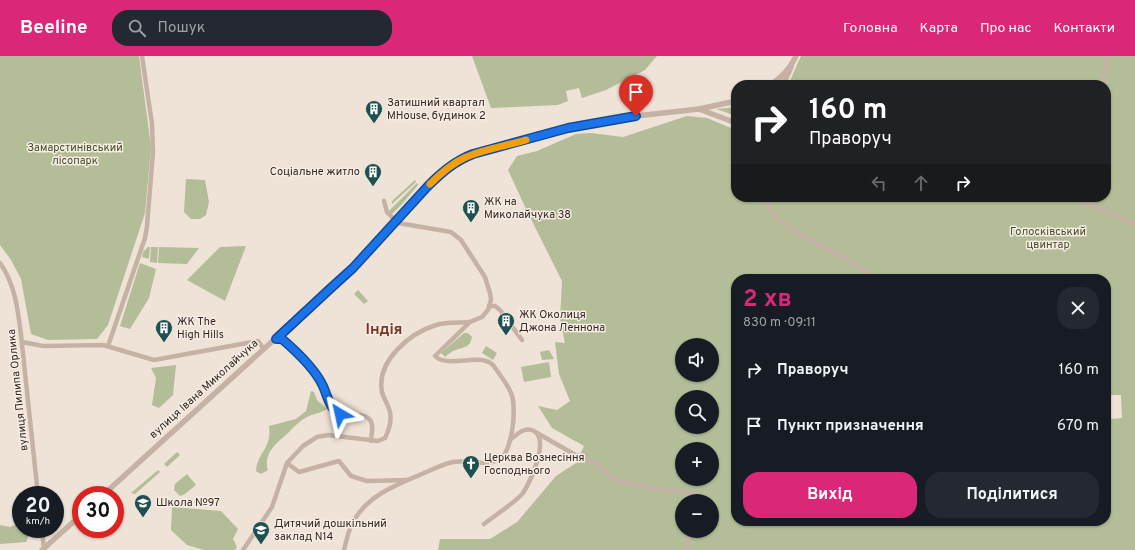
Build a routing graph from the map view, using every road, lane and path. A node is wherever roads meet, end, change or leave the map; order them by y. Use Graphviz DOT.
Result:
graph roads {
  1 [pos="142,56"];
  2 [pos="796,56"];
  3 [pos="1107,56"];
  4 [pos="793,62"];
  5 [pos="777,80"];
  6 [pos="785,80"];
  7 [pos="1105,80"];
  8 [pos="731,102"];
  9 [pos="699,109"];
  10 [pos="731,121"];
  11 [pos="384,200"];
  12 [pos="769,202"];
  13 [pos="1084,202"];
  14 [pos="395,221"];
  15 [pos="1135,224"];
  16 [pos="0,263"];
  17 [pos="869,274"];
  18 [pos="489,306"];
  19 [pos="470,322"];
  20 [pos="276,339"];
  21 [pos="522,340"];
  22 [pos="22,342"];
  23 [pos="108,346"];
  24 [pos="264,349"];
  25 [pos="537,433"];
  26 [pos="371,440"];
  27 [pos="510,440"];
  28 [pos="287,463"];
  29 [pos="408,480"];
  30 [pos="37,486"];
  31 [pos="112,486"];
  32 [pos="694,494"];
  33 [pos="72,523"];
  34 [pos="484,524"];
  35 [pos="42,538"];
  36 [pos="689,538"];
  37 [pos="43,550"];
  38 [pos="243,550"];
  39 [pos="344,550"];
  40 [pos="688,550"];
  1 -- 23 [label="street"];
  2 -- 4 [label="street"];
  3 -- 7 [label="street"];
  4 -- 5 [label="street"];
  4 -- 6 [label="street"];
  8 -- 9 [label="street"];
  9 -- 10 [label="street"];
  9 -- 14 [label="street"];
  11 -- 14 [label="street"];
  12 -- 17 [label="street"];
  13 -- 15 [label="street"];
  14 -- 18 [label="street"];
  14 -- 20 [label="street"];
  16 -- 22 [label="street, вулиця Пилипа Орлика"];
  18 -- 19 [label="street"];
  18 -- 21 [label="street"];
  19 -- 26 [label="street"];
  19 -- 27 [label="street"];
  20 -- 24 [label="street, вулиця Івана Миколайчука"];
  20 -- 26 [label="street, вулиця Івана Миколайчука"];
  22 -- 23 [label="street"];
  22 -- 30 [label="street, вулиця Пилипа Орлика"];
  23 -- 24 [label="street"];
  24 -- 31 [label="street, вулиця Івана Миколайчука"];
  25 -- 27 [label="street"];
  25 -- 32 [label="street"];
  25 -- 34 [label="street"];
  26 -- 28 [label="street"];
  27 -- 29 [label="street"];
  28 -- 29 [label="street"];
  28 -- 38 [label="street"];
  29 -- 39 [label="street"];
  33 -- 37 [label="street"];
  35 -- 37 [label="street"];
  36 -- 40 [label="street"];
}
